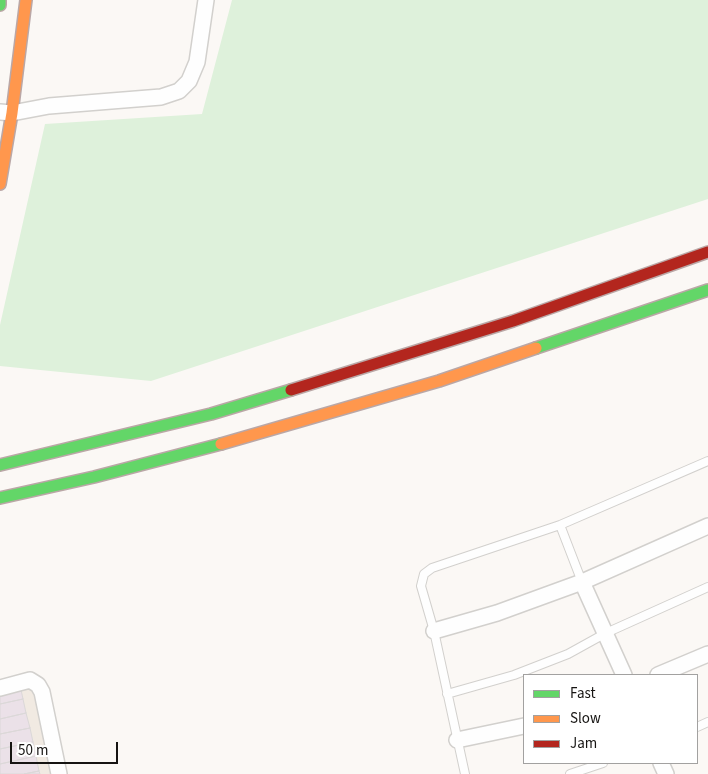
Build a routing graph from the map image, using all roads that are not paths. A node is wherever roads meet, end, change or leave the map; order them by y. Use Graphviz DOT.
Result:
graph roads {
  1 [pos="0,0"];
  2 [pos="26,0"];
  3 [pos="206,0"];
  4 [pos="0,6"];
  5 [pos="7,94"];
  6 [pos="49,106"];
  7 [pos="6,112"];
  8 [pos="0,184"];
  9 [pos="708,252"];
  10 [pos="708,290"];
  11 [pos="708,461"];
  12 [pos="0,465"];
  13 [pos="6,497"];
  14 [pos="560,525"];
  15 [pos="708,526"];
  16 [pos="582,582"];
  17 [pos="708,587"];
  18 [pos="434,631"];
  19 [pos="606,634"];
  20 [pos="708,654"];
  21 [pos="624,674"];
  22 [pos="660,674"];
  23 [pos="0,688"];
  24 [pos="447,694"];
  25 [pos="523,726"];
  26 [pos="457,740"];
  27 [pos="600,764"];
  28 [pos="59,774"];
  29 [pos="465,774"];
  30 [pos="570,774"];
  1 -- 4 [label="main road"];
  2 -- 5 [label="main road"];
  3 -- 6 [label="street"];
  5 -- 6 [label="street"];
  5 -- 7 [label="main road"];
  6 -- 7 [label="street"];
  7 -- 8 [label="main road"];
  9 -- 12 [label="main road"];
  10 -- 13 [label="main road"];
  11 -- 14 [label="lane"];
  14 -- 16 [label="lane"];
  14 -- 18 [label="lane"];
  15 -- 16 [label="street"];
  16 -- 18 [label="street"];
  16 -- 19 [label="street"];
  17 -- 19 [label="lane"];
  18 -- 24 [label="lane"];
  19 -- 21 [label="street"];
  19 -- 24 [label="lane"];
  20 -- 22 [label="street"];
  23 -- 28 [label="street"];
  24 -- 26 [label="lane"];
  25 -- 26 [label="street"];
  26 -- 29 [label="lane"];
  27 -- 30 [label="lane"];
}
